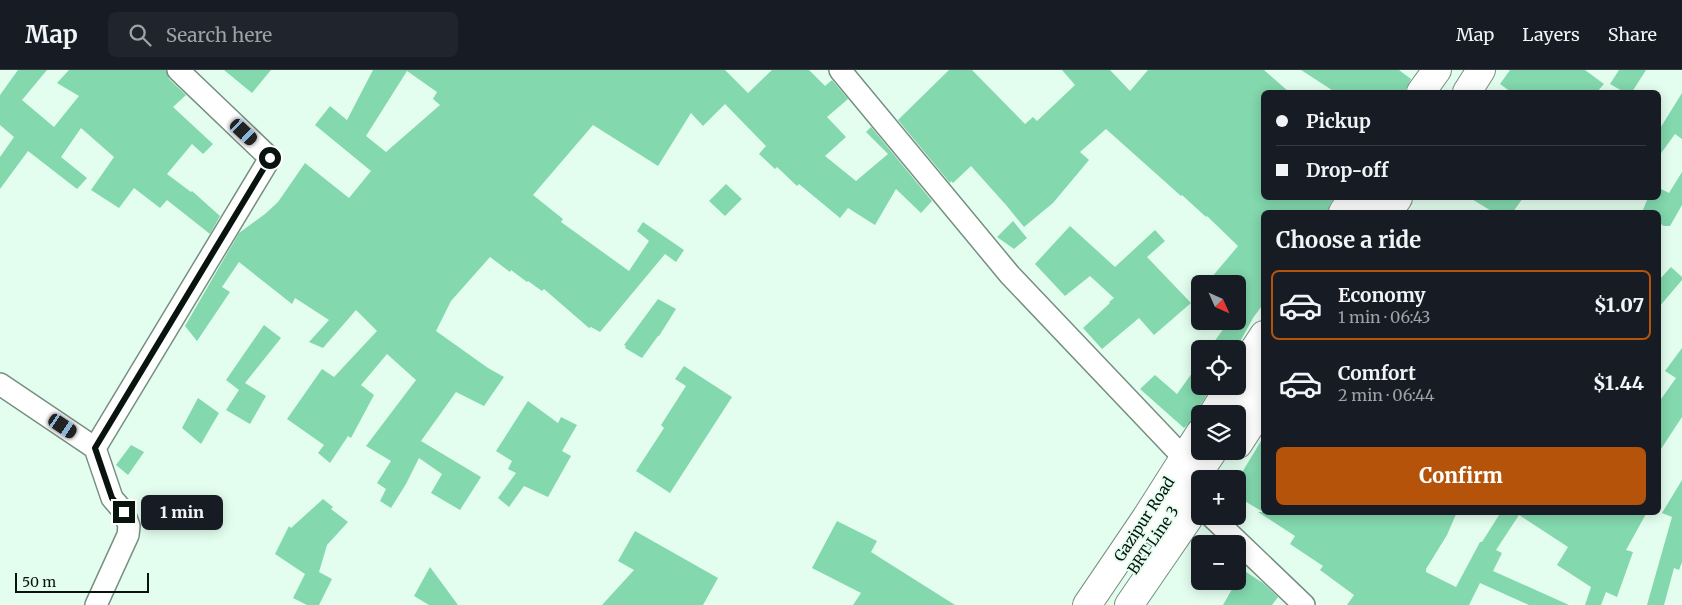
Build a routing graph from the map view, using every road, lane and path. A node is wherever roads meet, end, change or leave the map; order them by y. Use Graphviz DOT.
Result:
graph roads {
  1 [pos="178,70"];
  2 [pos="840,70"];
  3 [pos="1436,70"];
  4 [pos="1455,70"];
  5 [pos="1481,70"];
  6 [pos="1422,90"];
  7 [pos="1441,90"];
  8 [pos="1468,90"];
  9 [pos="1261,339"];
  10 [pos="1246,362"];
  11 [pos="1261,382"];
  12 [pos="0,384"];
  13 [pos="1245,405"];
  14 [pos="1261,409"];
  15 [pos="1246,432"];
  16 [pos="1191,447"];
  17 [pos="95,448"];
  18 [pos="1184,458"];
  19 [pos="1208,460"];
  20 [pos="1191,522"];
  21 [pos="1221,525"];
  22 [pos="96,605"];
  23 [pos="1087,605"];
  24 [pos="1110,605"];
  25 [pos="1129,605"];
  26 [pos="1304,605"];
  1 -- 17 [label="street"];
  2 -- 18 [label="street"];
  3 -- 6 [label="main road"];
  4 -- 7 [label="main road"];
  5 -- 8 [label="main road"];
  9 -- 10 [label="main road"];
  11 -- 13 [label="main road"];
  12 -- 17 [label="street"];
  14 -- 15 [label="main road"];
  16 -- 18 [label="main road, Gazipur Road"];
  17 -- 22 [label="street"];
  18 -- 23 [label="main road, Gazipur Road"];
  19 -- 24 [label="main road, BRT Line 3"];
  20 -- 25 [label="main road"];
  21 -- 26 [label="street"];
}
